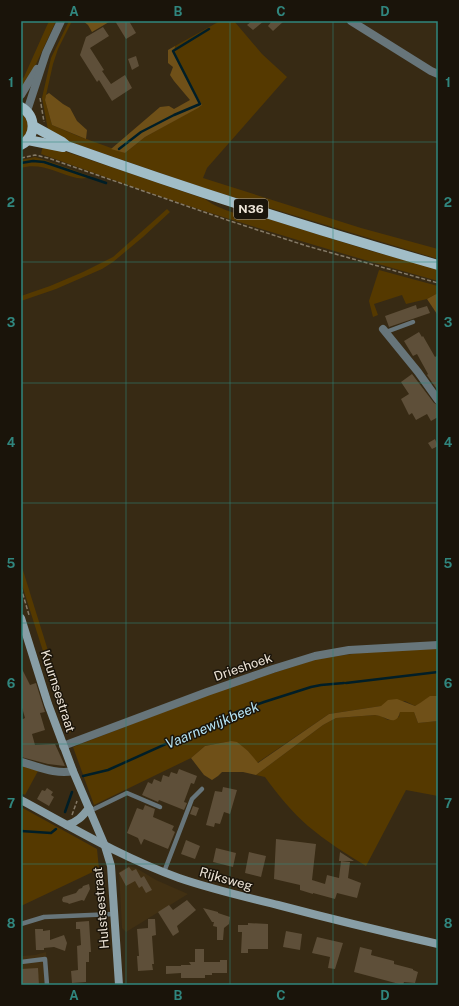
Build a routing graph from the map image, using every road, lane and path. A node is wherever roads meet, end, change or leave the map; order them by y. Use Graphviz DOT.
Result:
graph roads {
  1 [pos="61,21"];
  2 [pos="351,21"];
  3 [pos="46,53"];
  4 [pos="438,74"];
  5 [pos="41,92"];
  6 [pos="21,95"];
  7 [pos="24,109"];
  8 [pos="33,126"];
  9 [pos="45,128"];
  10 [pos="24,143"];
  11 [pos="67,146"];
  12 [pos="21,158"];
  13 [pos="438,265"];
  14 [pos="438,283"];
  15 [pos="413,322"];
  16 [pos="384,330"];
  17 [pos="438,400"];
  18 [pos="21,588"];
  19 [pos="21,618"];
  20 [pos="30,618"];
  21 [pos="438,645"];
  22 [pos="63,746"];
  23 [pos="21,762"];
  24 [pos="73,771"];
  25 [pos="202,789"];
  26 [pos="78,798"];
  27 [pos="21,800"];
  28 [pos="160,807"];
  29 [pos="89,809"];
  30 [pos="67,825"];
  31 [pos="105,846"];
  32 [pos="164,872"];
  33 [pos="114,914"];
  34 [pos="21,924"];
  35 [pos="438,944"];
  36 [pos="21,962"];
  37 [pos="47,985"];
  38 [pos="119,985"];
  1 -- 3 [label="street"];
  2 -- 4 [label="street"];
  3 -- 6 [label="street"];
  3 -- 7 [label="street"];
  5 -- 9 [label="path"];
  7 -- 8 [label="main road"];
  8 -- 10 [label="main road, N36"];
  8 -- 11 [label="main road, N36"];
  10 -- 11 [label="main road, N36"];
  11 -- 13 [label="main road, N36"];
  12 -- 14 [label="path"];
  15 -- 16 [label="lane"];
  16 -- 17 [label="street"];
  18 -- 20 [label="path"];
  19 -- 22 [label="main road, Kuurnsestraat"];
  21 -- 22 [label="street, Drieshoek"];
  22 -- 24 [label="main road, Kuurnsestraat"];
  23 -- 24 [label="street"];
  24 -- 29 [label="main road, Kuurnsestraat"];
  25 -- 32 [label="lane"];
  26 -- 30 [label="path"];
  27 -- 30 [label="main road, Rijksweg"];
  28 -- 29 [label="lane"];
  29 -- 30 [label="main road"];
  29 -- 31 [label="main road, Hulstsestraat"];
  30 -- 31 [label="main road, Rijksweg"];
  31 -- 32 [label="main road, Rijksweg"];
  31 -- 33 [label="main road, Hulstsestraat"];
  32 -- 35 [label="main road, Rijksweg"];
  33 -- 34 [label="lane"];
  33 -- 38 [label="main road, Hulstsestraat"];
  36 -- 37 [label="lane"];
}
